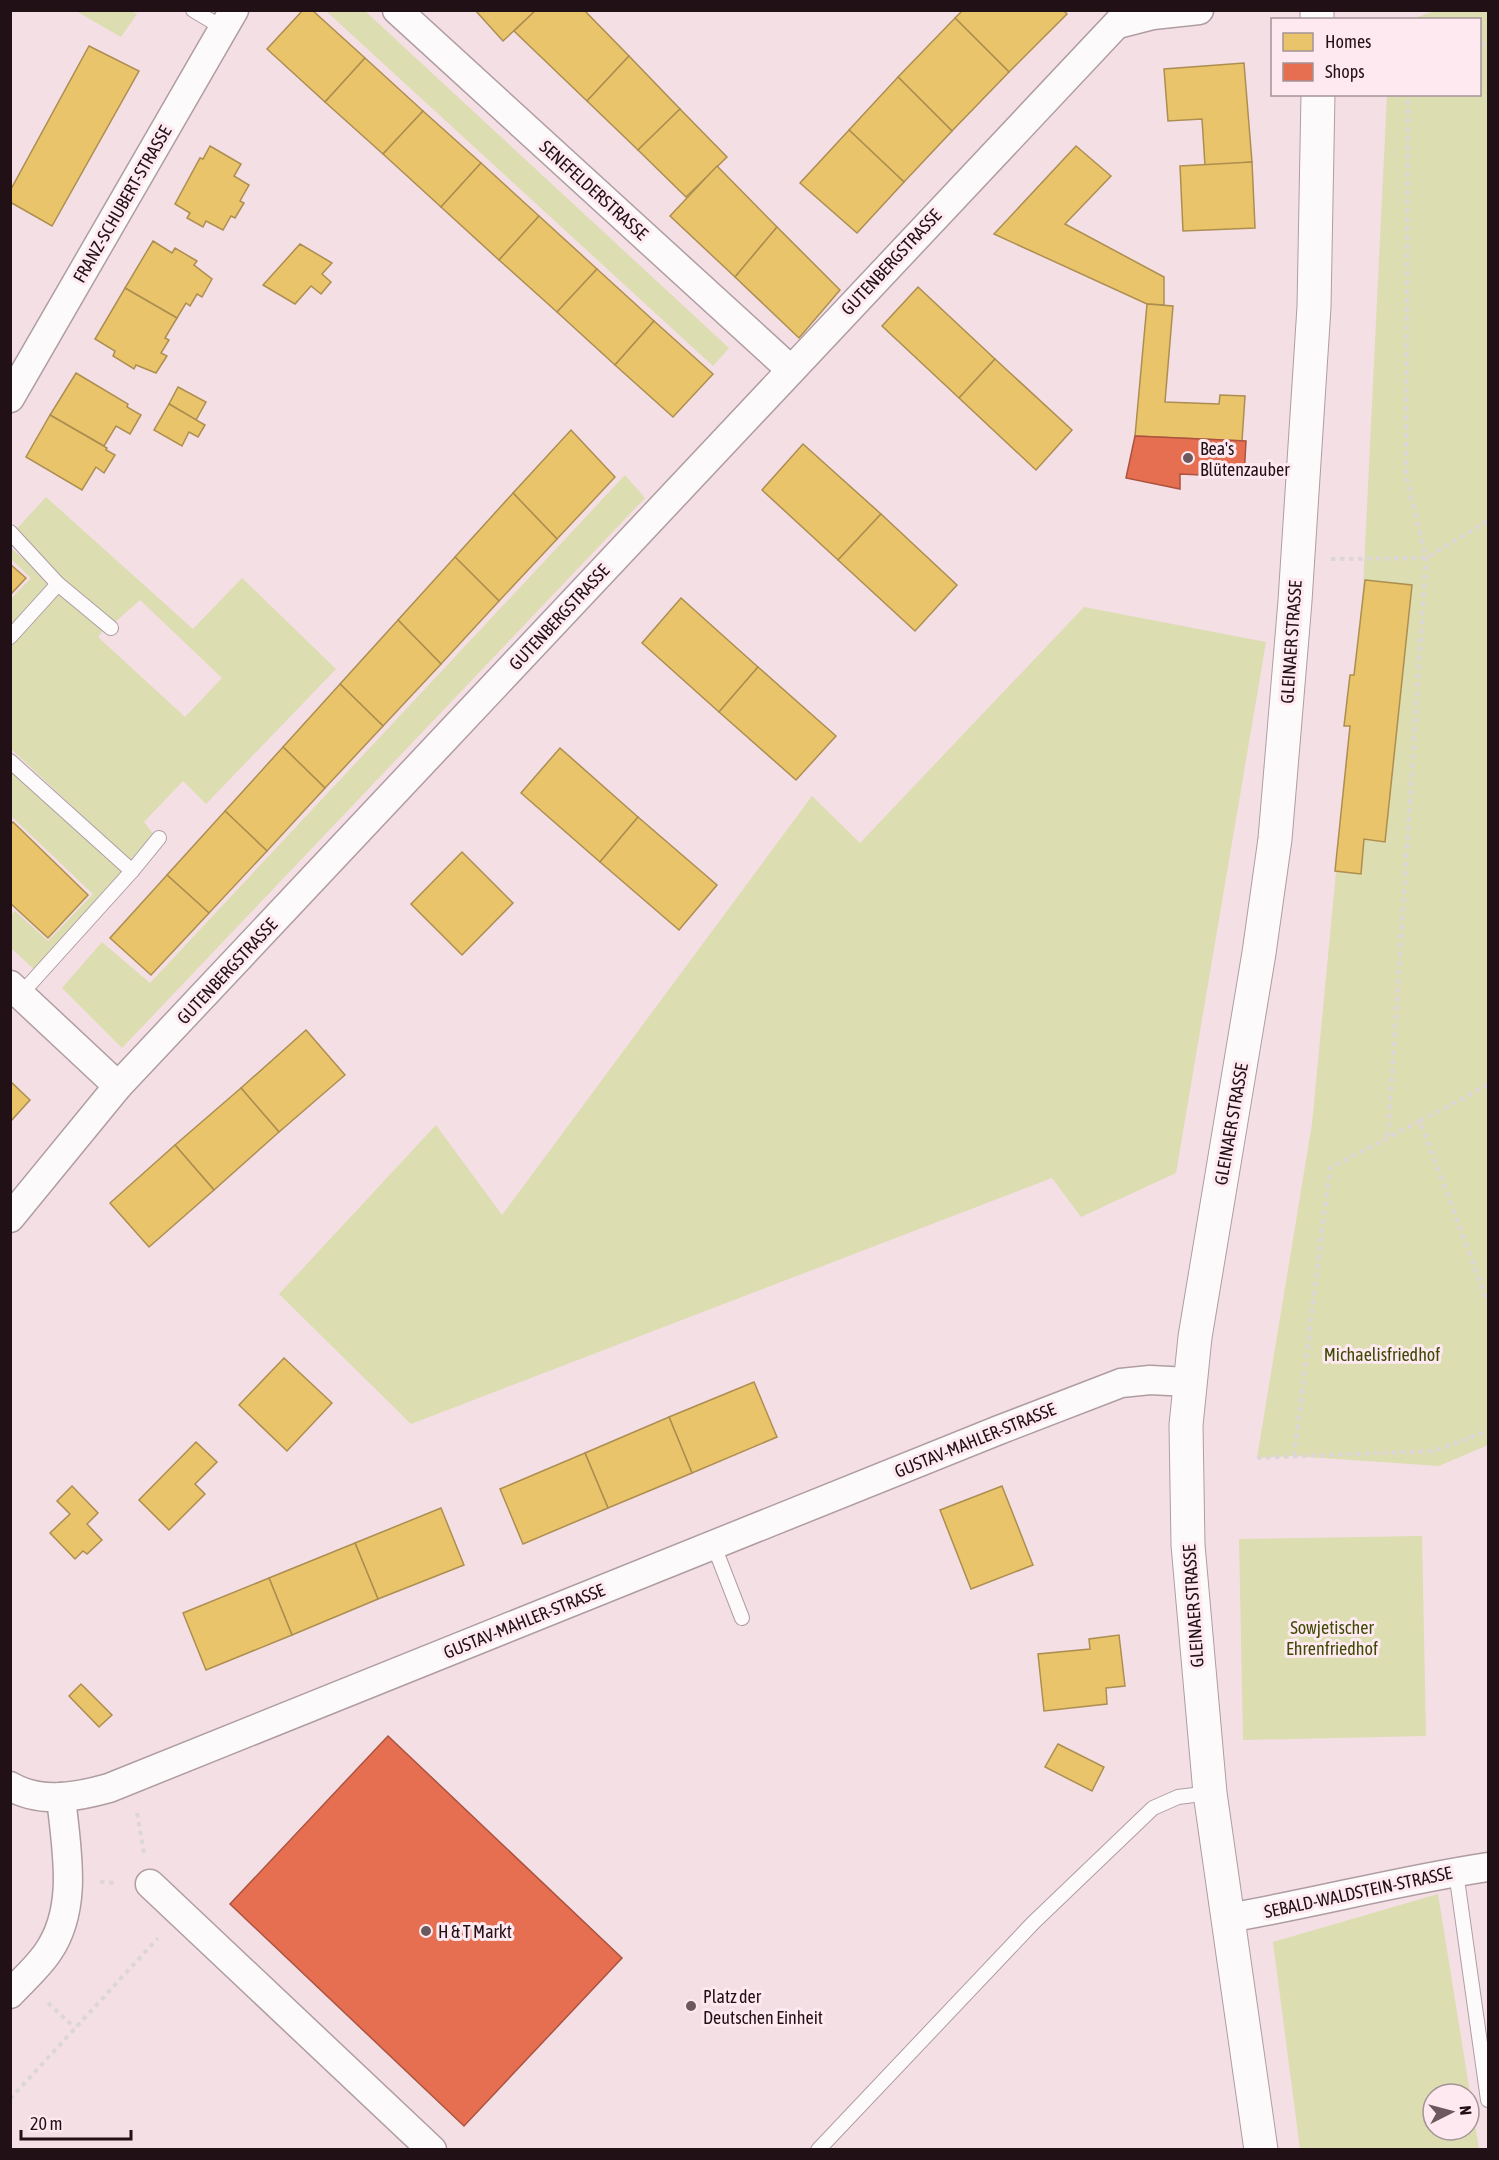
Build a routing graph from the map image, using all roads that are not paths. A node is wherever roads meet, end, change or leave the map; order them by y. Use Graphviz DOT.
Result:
graph roads {
  1 [pos="193,10"];
  2 [pos="397,10"];
  3 [pos="1199,10"];
  4 [pos="1124,17"];
  5 [pos="229,19"];
  6 [pos="1318,96"];
  7 [pos="791,370"];
  8 [pos="10,399"];
  9 [pos="10,532"];
  10 [pos="58,584"];
  11 [pos="111,628"];
  12 [pos="10,637"];
  13 [pos="10,760"];
  14 [pos="159,838"];
  15 [pos="132,871"];
  16 [pos="16,990"];
  17 [pos="118,1086"];
  18 [pos="10,1218"];
  19 [pos="1189,1383"];
  20 [pos="714,1546"];
  21 [pos="742,1618"];
  22 [pos="10,1786"];
  23 [pos="1210,1793"];
  24 [pos="62,1797"];
  25 [pos="1488,1867"];
  26 [pos="1456,1872"];
  27 [pos="150,1884"];
  28 [pos="1228,1918"];
  29 [pos="10,1994"];
  30 [pos="1488,2100"];
  31 [pos="432,2150"];
  32 [pos="818,2150"];
  33 [pos="1261,2150"];
  1 -- 5 [label="lane"];
  2 -- 7 [label="street, SENEFELDERSTRASSE"];
  3 -- 4 [label="street, GUTENBERGSTRASSE"];
  4 -- 7 [label="street, GUTENBERGSTRASSE"];
  5 -- 8 [label="street, FRANZ-SCHUBERT-STRASSE"];
  6 -- 19 [label="street, GLEINAER STRASSE"];
  7 -- 17 [label="street, GUTENBERGSTRASSE"];
  9 -- 10 [label="lane"];
  10 -- 11 [label="lane"];
  10 -- 12 [label="lane"];
  13 -- 15 [label="lane"];
  14 -- 15 [label="lane"];
  15 -- 16 [label="lane"];
  16 -- 17 [label="street"];
  17 -- 18 [label="street, GUTENBERGSTRASSE"];
  19 -- 20 [label="street, GUSTAV-MAHLER-STRASSE"];
  19 -- 23 [label="street, GLEINAER STRASSE"];
  20 -- 21 [label="lane"];
  20 -- 24 [label="street, GUSTAV-MAHLER-STRASSE"];
  22 -- 24 [label="street, GUSTAV-MAHLER-STRASSE"];
  23 -- 28 [label="street, GLEINAER STRASSE"];
  23 -- 32 [label="lane"];
  24 -- 29 [label="street"];
  25 -- 26 [label="street, SEBALD-WALDSTEIN-STRASSE"];
  26 -- 28 [label="street, SEBALD-WALDSTEIN-STRASSE"];
  26 -- 30 [label="lane"];
  27 -- 31 [label="street"];
  28 -- 33 [label="street, GLEINAER STRASSE"];
}
